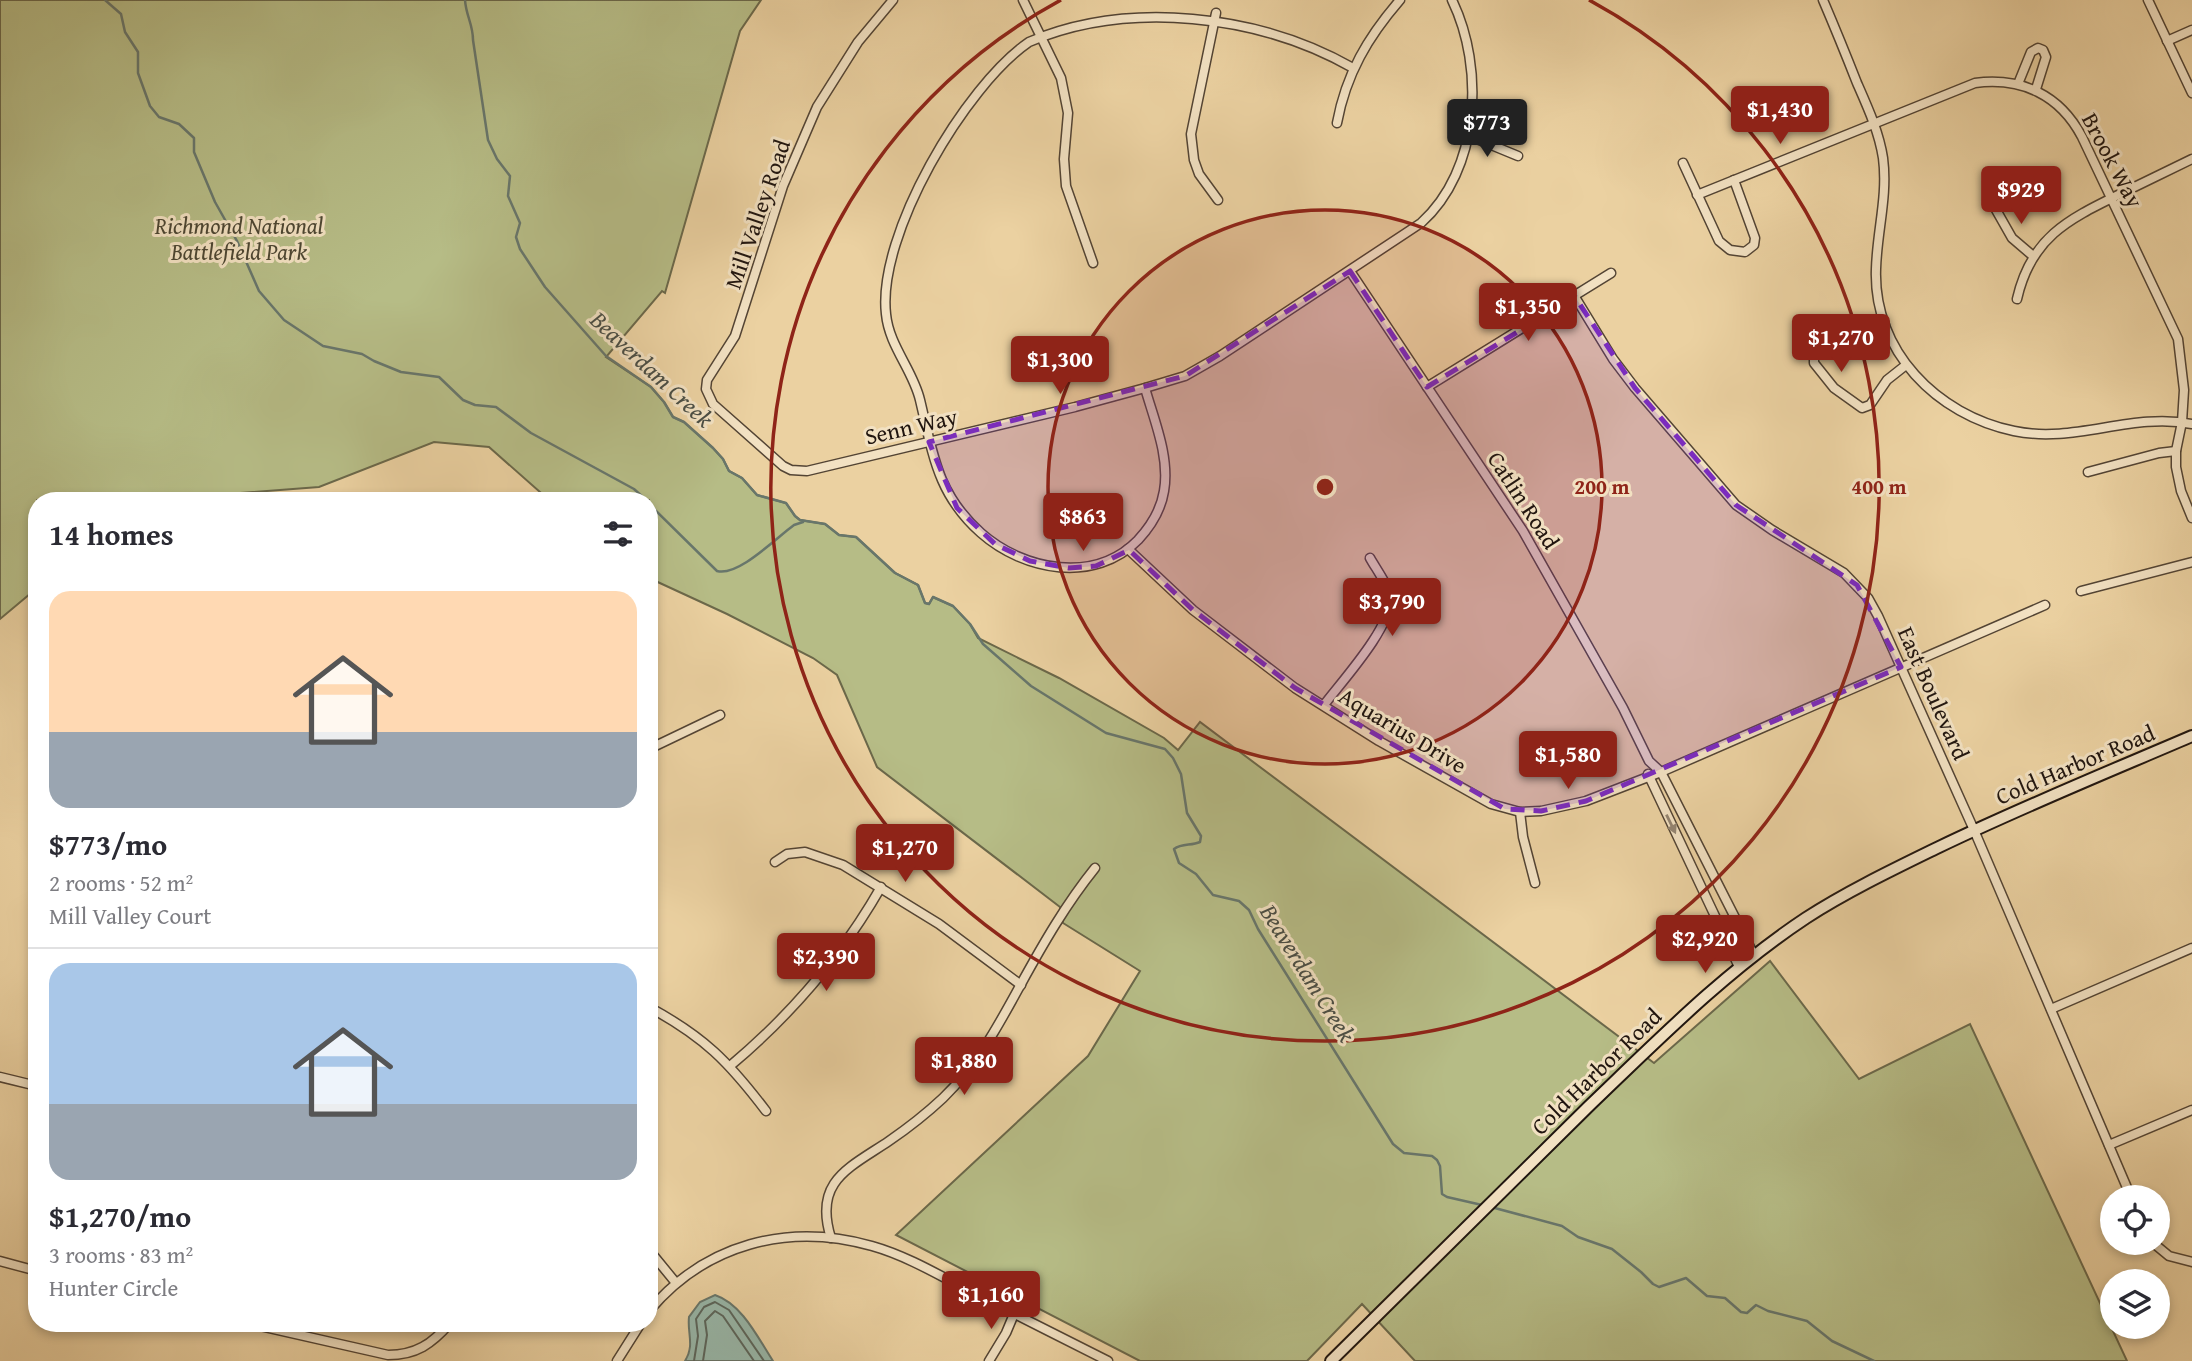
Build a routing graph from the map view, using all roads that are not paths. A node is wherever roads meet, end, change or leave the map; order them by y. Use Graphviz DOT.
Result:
graph roads {
  1 [pos="892,0"];
  2 [pos="1023,0"];
  3 [pos="1400,0"];
  4 [pos="1452,0"];
  5 [pos="1823,0"];
  6 [pos="2148,0"];
  7 [pos="1190,9"];
  8 [pos="1216,13"];
  9 [pos="1086,15"];
  10 [pos="2192,30"];
  11 [pos="1041,35"];
  12 [pos="2167,41"];
  13 [pos="1353,68"];
  14 [pos="2018,84"];
  15 [pos="2036,89"];
  16 [pos="2192,93"];
  17 [pos="1874,122"];
  18 [pos="1337,123"];
  19 [pos="1467,135"];
  20 [pos="1518,156"];
  21 [pos="2192,159"];
  22 [pos="1684,163"];
  23 [pos="1734,180"];
  24 [pos="1697,195"];
  25 [pos="2112,198"];
  26 [pos="1217,200"];
  27 [pos="1995,208"];
  28 [pos="2033,256"];
  29 [pos="1093,263"];
  30 [pos="1350,271"];
  31 [pos="1611,273"];
  32 [pos="1574,297"];
  33 [pos="2017,299"];
  34 [pos="1885,325"];
  35 [pos="1906,365"];
  36 [pos="1427,387"];
  37 [pos="1145,388"];
  38 [pos="2182,422"];
  39 [pos="2192,424"];
  40 [pos="751,438"];
  41 [pos="929,442"];
  42 [pos="2176,451"];
  43 [pos="2088,472"];
  44 [pos="2192,518"];
  45 [pos="1128,549"];
  46 [pos="1370,558"];
  47 [pos="2192,562"];
  48 [pos="2081,591"];
  49 [pos="2045,604"];
  50 [pos="1901,667"];
  51 [pos="1324,705"];
  52 [pos="720,715"];
  53 [pos="2192,736"];
  54 [pos="658,746"];
  55 [pos="1649,761"];
  56 [pos="1661,772"];
  57 [pos="1648,777"];
  58 [pos="1520,812"];
  59 [pos="1974,830"];
  60 [pos="775,862"];
  61 [pos="1095,868"];
  62 [pos="1535,883"];
  63 [pos="881,887"];
  64 [pos="2192,948"];
  65 [pos="1754,956"];
  66 [pos="1739,967"];
  67 [pos="1021,985"];
  68 [pos="2051,1009"];
  69 [pos="658,1012"];
  70 [pos="730,1066"];
  71 [pos="0,1077"];
  72 [pos="28,1084"];
  73 [pos="2192,1110"];
  74 [pos="766,1111"];
  75 [pos="2109,1145"];
  76 [pos="2126,1185"];
  77 [pos="831,1238"];
  78 [pos="2168,1255"];
  79 [pos="0,1261"];
  80 [pos="658,1261"];
  81 [pos="2192,1262"];
  82 [pos="28,1268"];
  83 [pos="676,1283"];
  84 [pos="658,1302"];
  85 [pos="1014,1314"];
  86 [pos="302,1332"];
  87 [pos="441,1332"];
  88 [pos="635,1332"];
  89 [pos="617,1361"];
  90 [pos="989,1361"];
  91 [pos="1108,1361"];
  92 [pos="1331,1361"];
  1 -- 40 [label="street, Mill Valley Road"];
  2 -- 11 [label="street"];
  3 -- 13 [label="street"];
  4 -- 19 [label="street"];
  5 -- 17 [label="street"];
  6 -- 12 [label="street"];
  7 -- 8 [label="street"];
  8 -- 13 [label="street"];
  8 -- 26 [label="street"];
  9 -- 11 [label="street"];
  10 -- 12 [label="street"];
  11 -- 29 [label="street"];
  11 -- 41 [label="street"];
  12 -- 16 [label="street"];
  13 -- 18 [label="street"];
  14 -- 15 [label="street, Brook Way"];
  14 -- 15 [label="street"];
  14 -- 17 [label="street, Brook Way"];
  15 -- 25 [label="street, Brook Way"];
  17 -- 23 [label="street, Brook Way"];
  17 -- 34 [label="street"];
  19 -- 20 [label="street"];
  19 -- 30 [label="street"];
  21 -- 25 [label="street"];
  22 -- 24 [label="street"];
  23 -- 24 [label="street, Brook Way"];
  23 -- 24 [label="street"];
  25 -- 28 [label="street"];
  25 -- 38 [label="street, Brook Way"];
  27 -- 28 [label="street"];
  28 -- 33 [label="street"];
  30 -- 36 [label="street, Catlin Road"];
  30 -- 37 [label="street, Senn Way"];
  31 -- 32 [label="street"];
  32 -- 36 [label="street"];
  32 -- 50 [label="street, East Boulevard"];
  34 -- 35 [label="street"];
  34 -- 35 [label="street"];
  35 -- 38 [label="street"];
  36 -- 55 [label="street, Catlin Road"];
  37 -- 41 [label="street, Senn Way"];
  37 -- 45 [label="street"];
  38 -- 39 [label="street"];
  38 -- 42 [label="street, Brook Way"];
  40 -- 41 [label="street, Senn Way"];
  41 -- 45 [label="street"];
  42 -- 43 [label="street"];
  42 -- 44 [label="street, Brook Way"];
  45 -- 51 [label="street, Aquarius Drive"];
  46 -- 51 [label="street"];
  47 -- 48 [label="street"];
  49 -- 50 [label="street, Aquarius Drive"];
  50 -- 56 [label="street, Aquarius Drive"];
  50 -- 59 [label="street, East Boulevard"];
  51 -- 58 [label="street, Aquarius Drive"];
  52 -- 54 [label="street"];
  53 -- 59 [label="main road, Cold Harbor Road"];
  55 -- 56 [label="street, Catlin Road"];
  55 -- 57 [label="street, Catlin Road"];
  56 -- 57 [label="street, Aquarius Drive"];
  56 -- 65 [label="street, Catlin Road"];
  57 -- 58 [label="street, Aquarius Drive"];
  57 -- 66 [label="street, Catlin Road, one-way"];
  58 -- 62 [label="street"];
  59 -- 65 [label="main road, Cold Harbor Road"];
  59 -- 68 [label="street, East Boulevard"];
  60 -- 63 [label="street"];
  61 -- 67 [label="street"];
  63 -- 67 [label="street"];
  63 -- 70 [label="street"];
  64 -- 68 [label="street"];
  65 -- 66 [label="main road, Cold Harbor Road"];
  66 -- 92 [label="main road, Cold Harbor Road"];
  67 -- 77 [label="street"];
  68 -- 75 [label="street, East Boulevard"];
  69 -- 70 [label="street"];
  70 -- 74 [label="street"];
  71 -- 72 [label="street"];
  73 -- 75 [label="street"];
  75 -- 76 [label="street, East Boulevard"];
  77 -- 83 [label="street"];
  77 -- 85 [label="street"];
  78 -- 81 [label="street"];
  79 -- 82 [label="street"];
  80 -- 83 [label="street"];
  83 -- 84 [label="street"];
  85 -- 90 [label="street"];
  85 -- 91 [label="street"];
  86 -- 87 [label="street"];
  88 -- 89 [label="street"];
}
